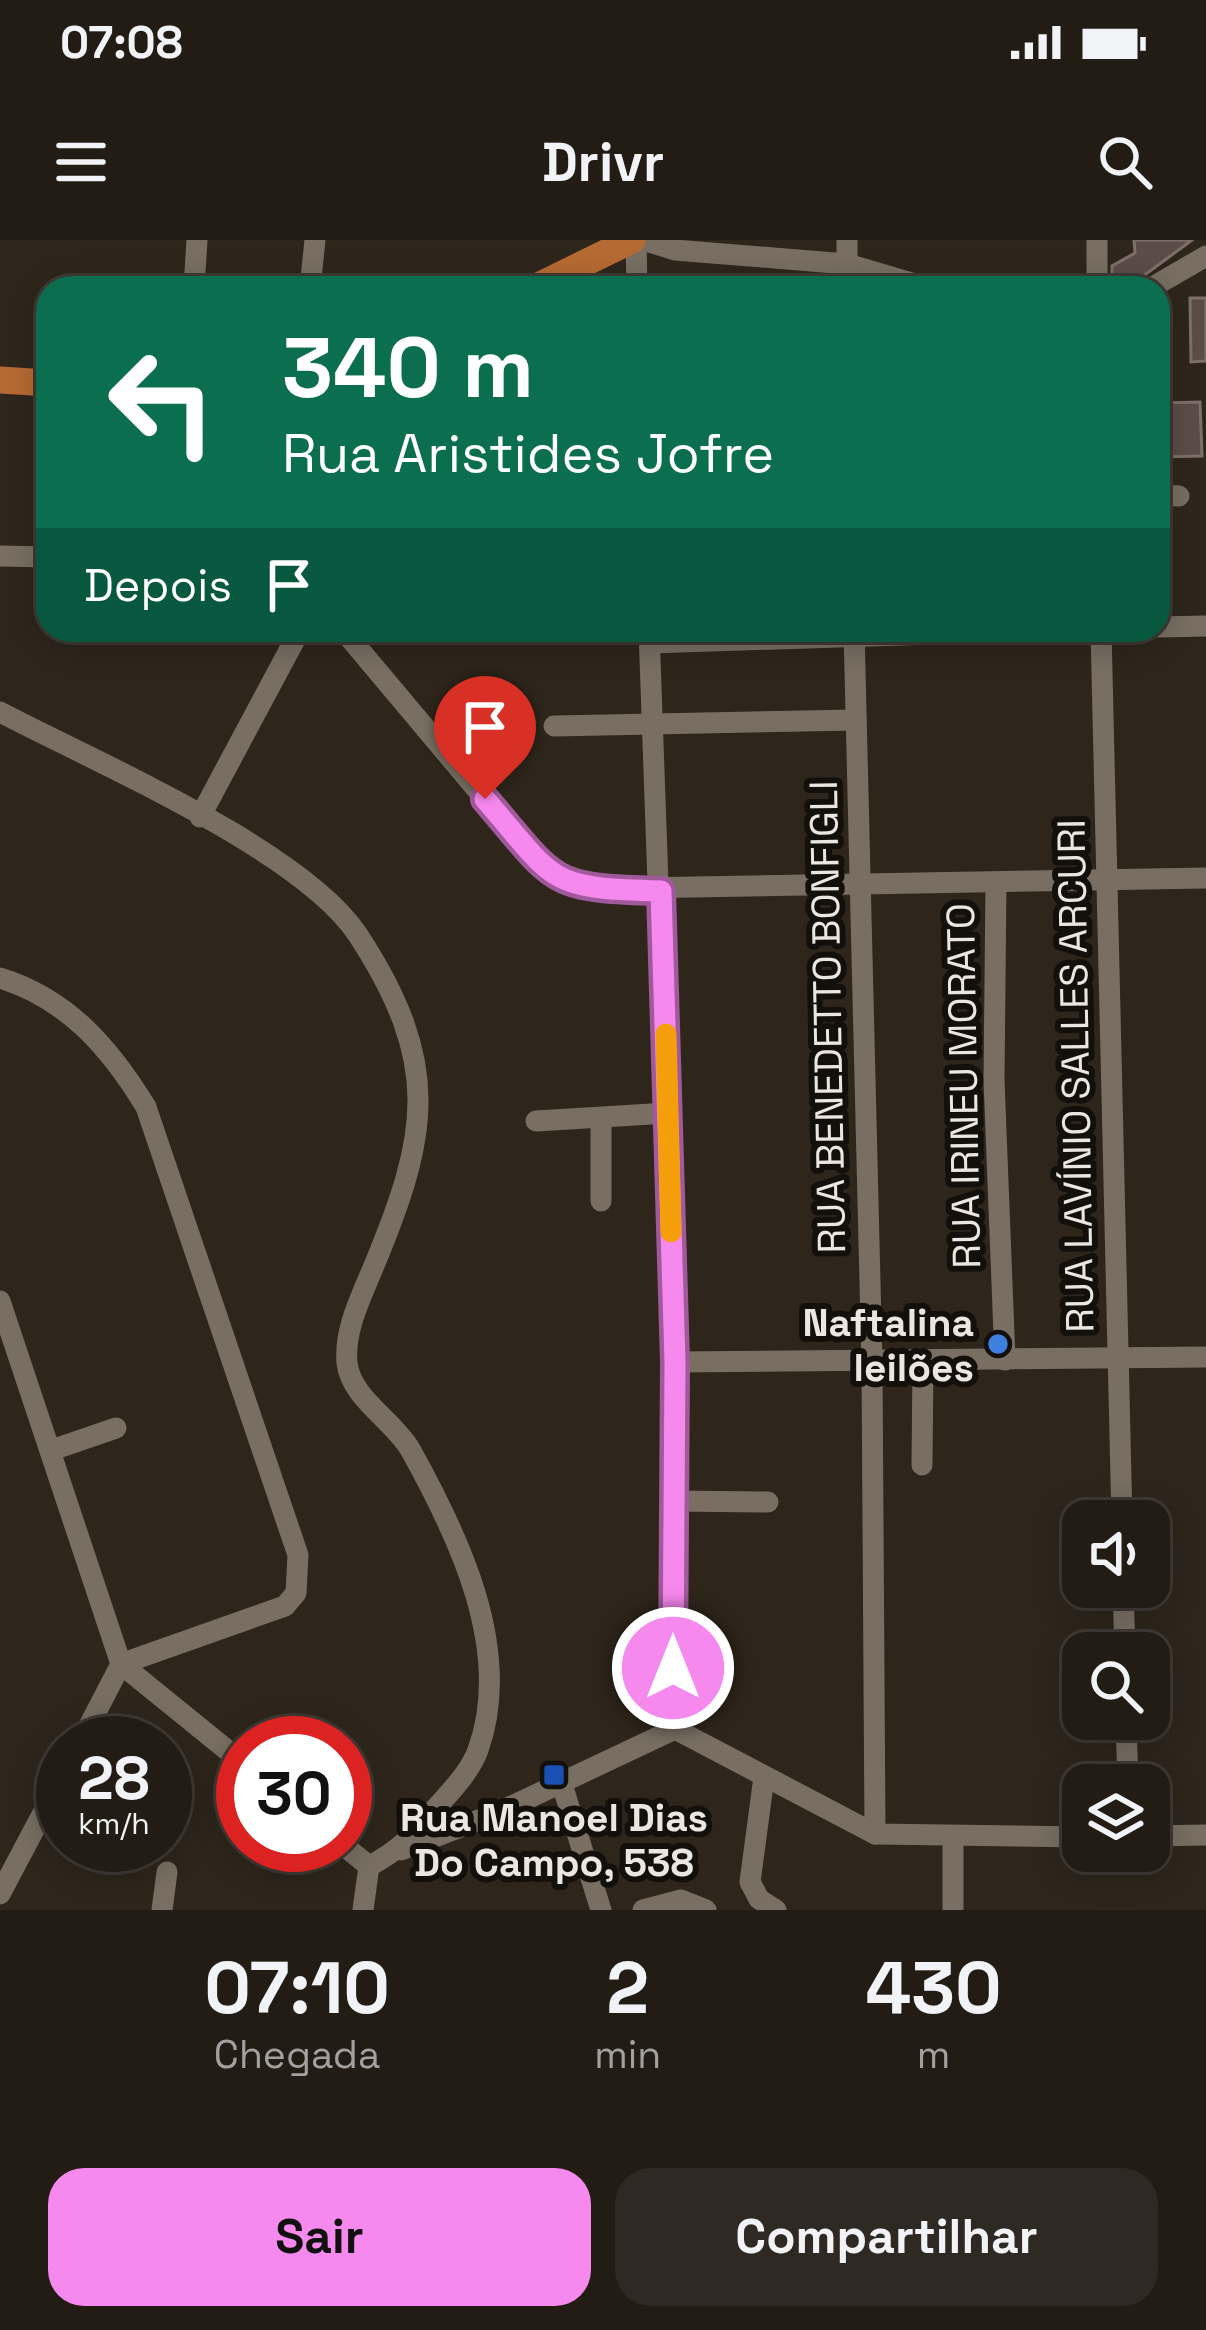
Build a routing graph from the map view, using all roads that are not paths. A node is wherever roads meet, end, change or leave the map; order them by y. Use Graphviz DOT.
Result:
graph roads {
  1 [pos="197,240"];
  2 [pos="315,240"];
  3 [pos="637,240"];
  4 [pos="847,240"];
  5 [pos="1097,240"];
  6 [pos="1206,256"];
  7 [pos="847,264"];
  8 [pos="195,276"];
  9 [pos="311,276"];
  10 [pos="563,276"];
  11 [pos="637,276"];
  12 [pos="847,276"];
  13 [pos="888,276"];
  14 [pos="1097,276"];
  15 [pos="1170,277"];
  16 [pos="0,380"];
  17 [pos="36,382"];
  18 [pos="0,556"];
  19 [pos="36,557"];
  20 [pos="1206,626"];
  21 [pos="1170,627"];
  22 [pos="294,642"];
  23 [pos="353,642"];
  24 [pos="649,642"];
  25 [pos="854,642"];
  26 [pos="1101,642"];
  27 [pos="0,712"];
  28 [pos="856,720"];
  29 [pos="649,724"];
  30 [pos="554,726"];
  31 [pos="200,817"];
  32 [pos="1206,878"];
  33 [pos="1106,880"];
  34 [pos="996,883"];
  35 [pos="859,886"];
  36 [pos="661,891"];
  37 [pos="0,978"];
  38 [pos="668,1113"];
  39 [pos="601,1118"];
  40 [pos="536,1121"];
  41 [pos="602,1201"];
  42 [pos="0,1301"];
  43 [pos="1118,1358"];
  44 [pos="1206,1358"];
  45 [pos="1005,1360"];
  46 [pos="675,1362"];
  47 [pos="923,1363"];
  48 [pos="872,1364"];
  49 [pos="116,1428"];
  50 [pos="52,1450"];
  51 [pos="922,1465"];
  52 [pos="1121,1500"];
  53 [pos="673,1502"];
  54 [pos="768,1502"];
  55 [pos="122,1664"];
  56 [pos="94,1716"];
  57 [pos="675,1729"];
  58 [pos="216,1741"];
  59 [pos="764,1777"];
  60 [pos="561,1781"];
  61 [pos="36,1825"];
  62 [pos="875,1834"];
  63 [pos="1206,1835"];
  64 [pos="1170,1836"];
  65 [pos="1062,1837"];
  66 [pos="953,1838"];
  67 [pos="400,1850"];
  68 [pos="372,1864"];
  69 [pos="167,1872"];
  70 [pos="367,1872"];
  71 [pos="0,1894"];
  72 [pos="162,1910"];
  73 [pos="363,1910"];
  74 [pos="601,1910"];
  75 [pos="643,1910"];
  76 [pos="706,1910"];
  77 [pos="776,1910"];
  78 [pos="952,1910"];
  1 -- 8 [label="street"];
  2 -- 9 [label="street"];
  3 -- 7 [label="street"];
  3 -- 10 [label="main road"];
  3 -- 11 [label="street"];
  4 -- 7 [label="street"];
  5 -- 14 [label="street"];
  6 -- 15 [label="street"];
  7 -- 12 [label="street"];
  7 -- 13 [label="street"];
  16 -- 17 [label="main road"];
  18 -- 19 [label="street"];
  20 -- 21 [label="street"];
  22 -- 31 [label="street"];
  23 -- 36 [label="street"];
  24 -- 29 [label="street"];
  25 -- 28 [label="street, RUA BENEDETTO BONFIGLI"];
  26 -- 33 [label="street, RUA LAVÍNIO SALLES ARCURI"];
  27 -- 31 [label="street"];
  28 -- 29 [label="street"];
  28 -- 35 [label="street, RUA BENEDETTO BONFIGLI"];
  29 -- 30 [label="street"];
  29 -- 36 [label="street"];
  31 -- 67 [label="street"];
  32 -- 33 [label="street"];
  33 -- 34 [label="street"];
  33 -- 43 [label="street, RUA LAVÍNIO SALLES ARCURI"];
  34 -- 35 [label="street"];
  34 -- 45 [label="street, RUA IRINEU MORATO"];
  35 -- 36 [label="street"];
  35 -- 48 [label="street, RUA BENEDETTO BONFIGLI"];
  36 -- 38 [label="street"];
  37 -- 55 [label="street"];
  38 -- 39 [label="street"];
  38 -- 46 [label="street"];
  39 -- 40 [label="street"];
  39 -- 41 [label="street"];
  42 -- 50 [label="street"];
  43 -- 44 [label="street"];
  43 -- 45 [label="street"];
  43 -- 52 [label="street, RUA LAVÍNIO SALLES ARCURI"];
  45 -- 47 [label="street"];
  46 -- 48 [label="street"];
  46 -- 53 [label="street"];
  47 -- 48 [label="street"];
  47 -- 51 [label="street"];
  48 -- 62 [label="street, RUA BENEDETTO BONFIGLI"];
  49 -- 50 [label="street"];
  50 -- 55 [label="street"];
  53 -- 54 [label="street"];
  53 -- 57 [label="street"];
  55 -- 56 [label="street"];
  55 -- 58 [label="street"];
  57 -- 59 [label="street"];
  57 -- 60 [label="street"];
  59 -- 62 [label="street"];
  59 -- 77 [label="street"];
  60 -- 67 [label="street"];
  60 -- 74 [label="street"];
  61 -- 71 [label="street"];
  62 -- 66 [label="street"];
  63 -- 64 [label="street"];
  65 -- 66 [label="street"];
  66 -- 78 [label="street"];
  67 -- 68 [label="street"];
  69 -- 72 [label="street"];
  70 -- 73 [label="street"];
  75 -- 76 [label="street"];
}
